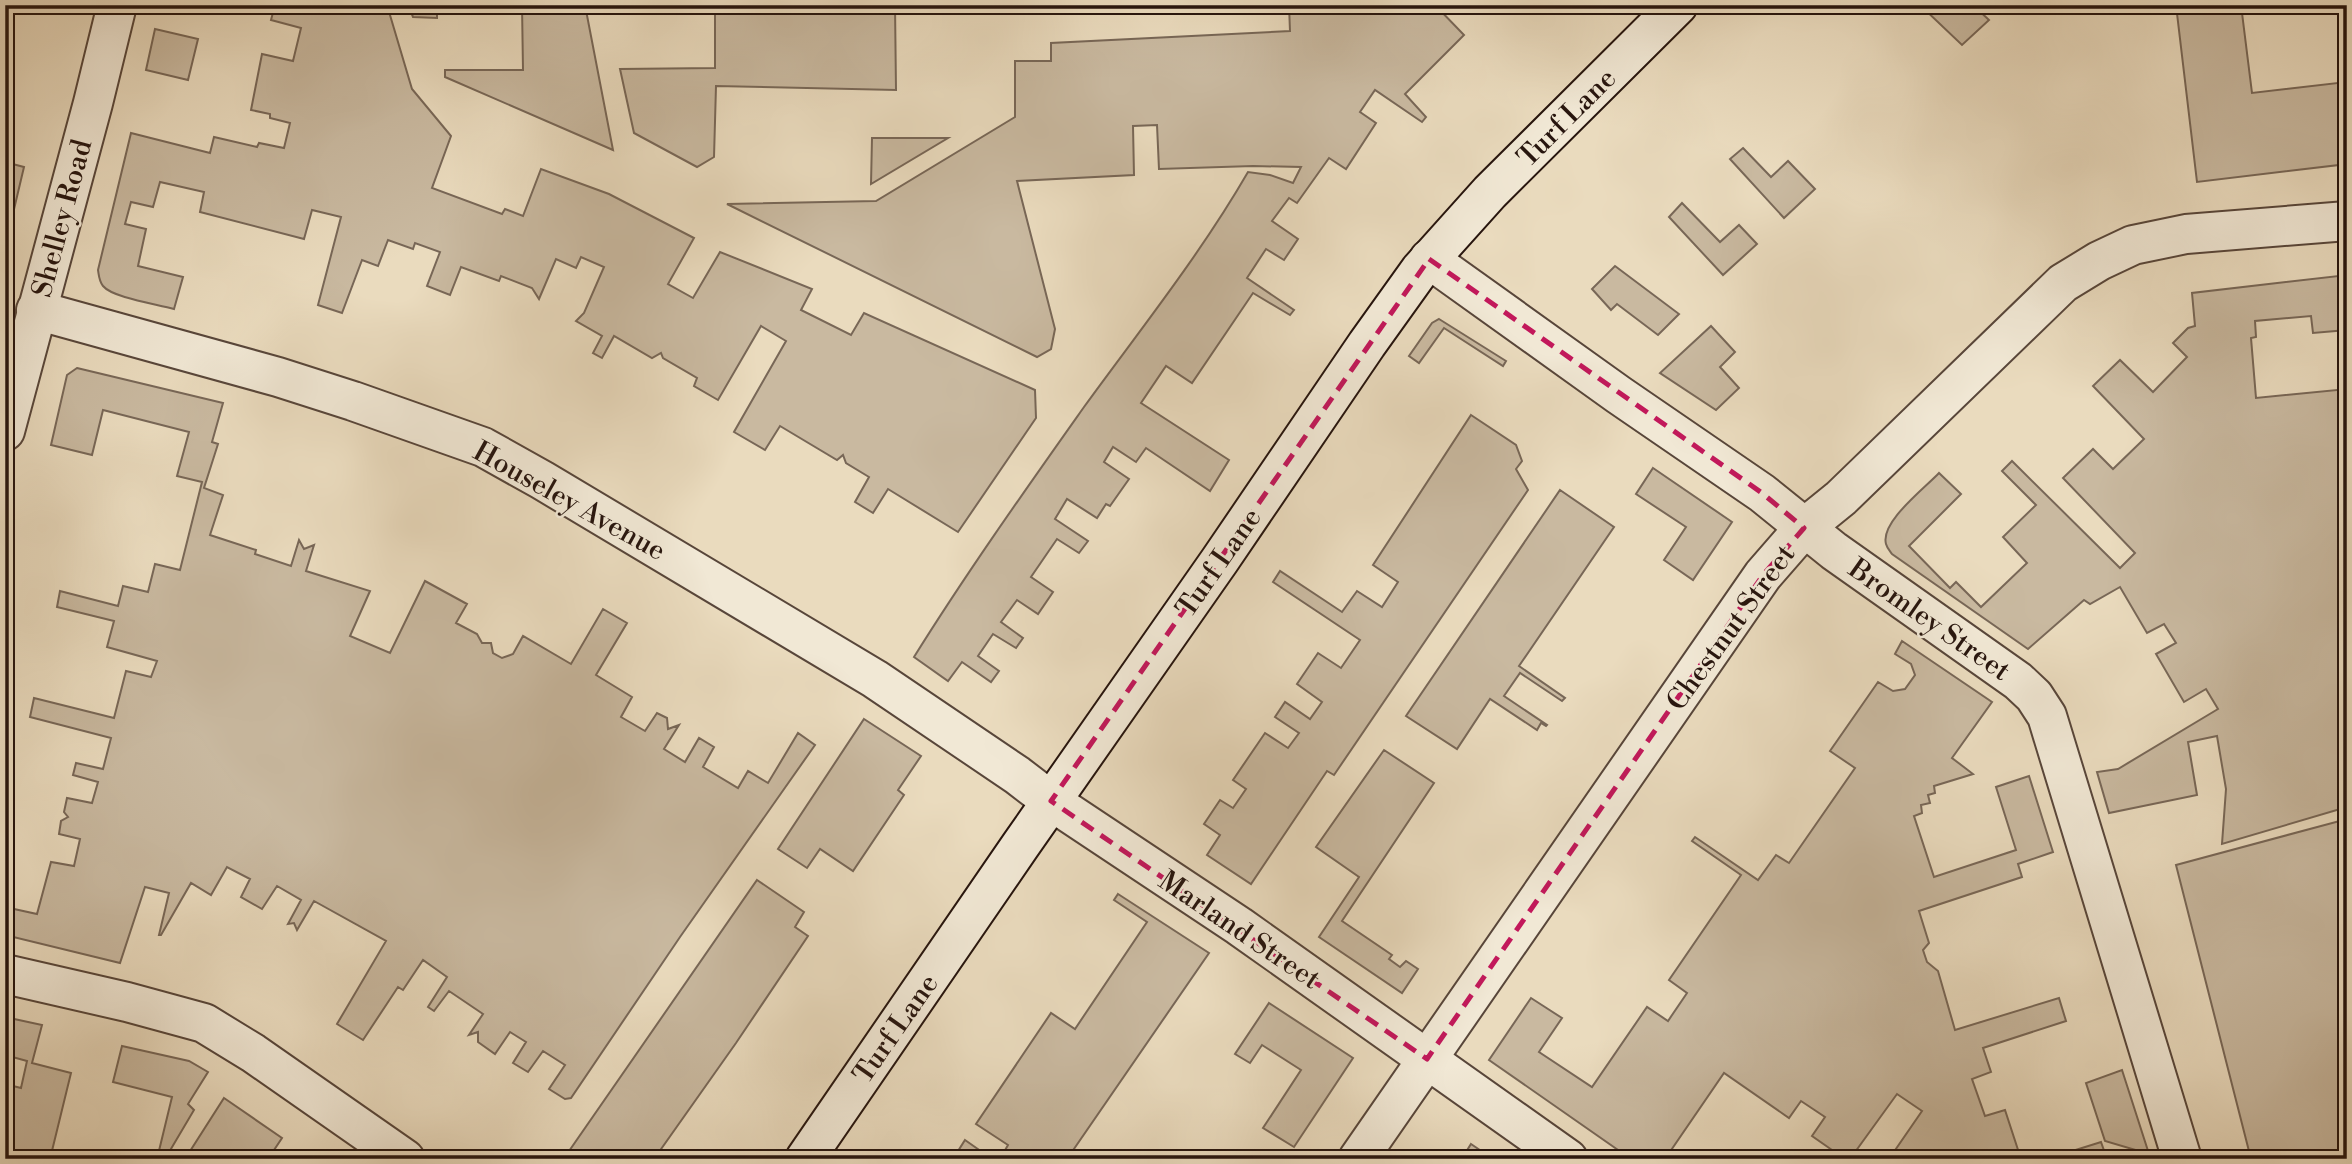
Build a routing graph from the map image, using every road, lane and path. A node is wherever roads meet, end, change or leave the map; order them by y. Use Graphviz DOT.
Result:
graph roads {
  1 [pos="117,5"];
  2 [pos="1678,5"];
  3 [pos="2347,221"];
  4 [pos="1429,259"];
  5 [pos="36,310"];
  6 [pos="5,431"];
  7 [pos="1804,528"];
  8 [pos="1051,801"];
  9 [pos="5,974"];
  10 [pos="1427,1059"];
  11 [pos="405,1159"];
  12 [pos="805,1159"];
  13 [pos="1358,1159"];
  14 [pos="1568,1159"];
  15 [pos="2182,1159"];
  1 -- 5 [label="street, Shelley Road"];
  2 -- 4 [label="street, Turf Lane"];
  3 -- 7 [label="street, Chestnut Street"];
  4 -- 7 [label="street, Bromley Street"];
  4 -- 8 [label="street, Turf Lane"];
  5 -- 6 [label="street, Shelley Road"];
  5 -- 8 [label="street, Houseley Avenue"];
  7 -- 10 [label="street, Chestnut Street"];
  7 -- 15 [label="street, Bromley Street"];
  8 -- 10 [label="street, Marland Street"];
  8 -- 12 [label="street, Turf Lane"];
  9 -- 11 [label="street"];
  10 -- 13 [label="street, Chestnut Street"];
  10 -- 14 [label="street, Marland Street"];
}
